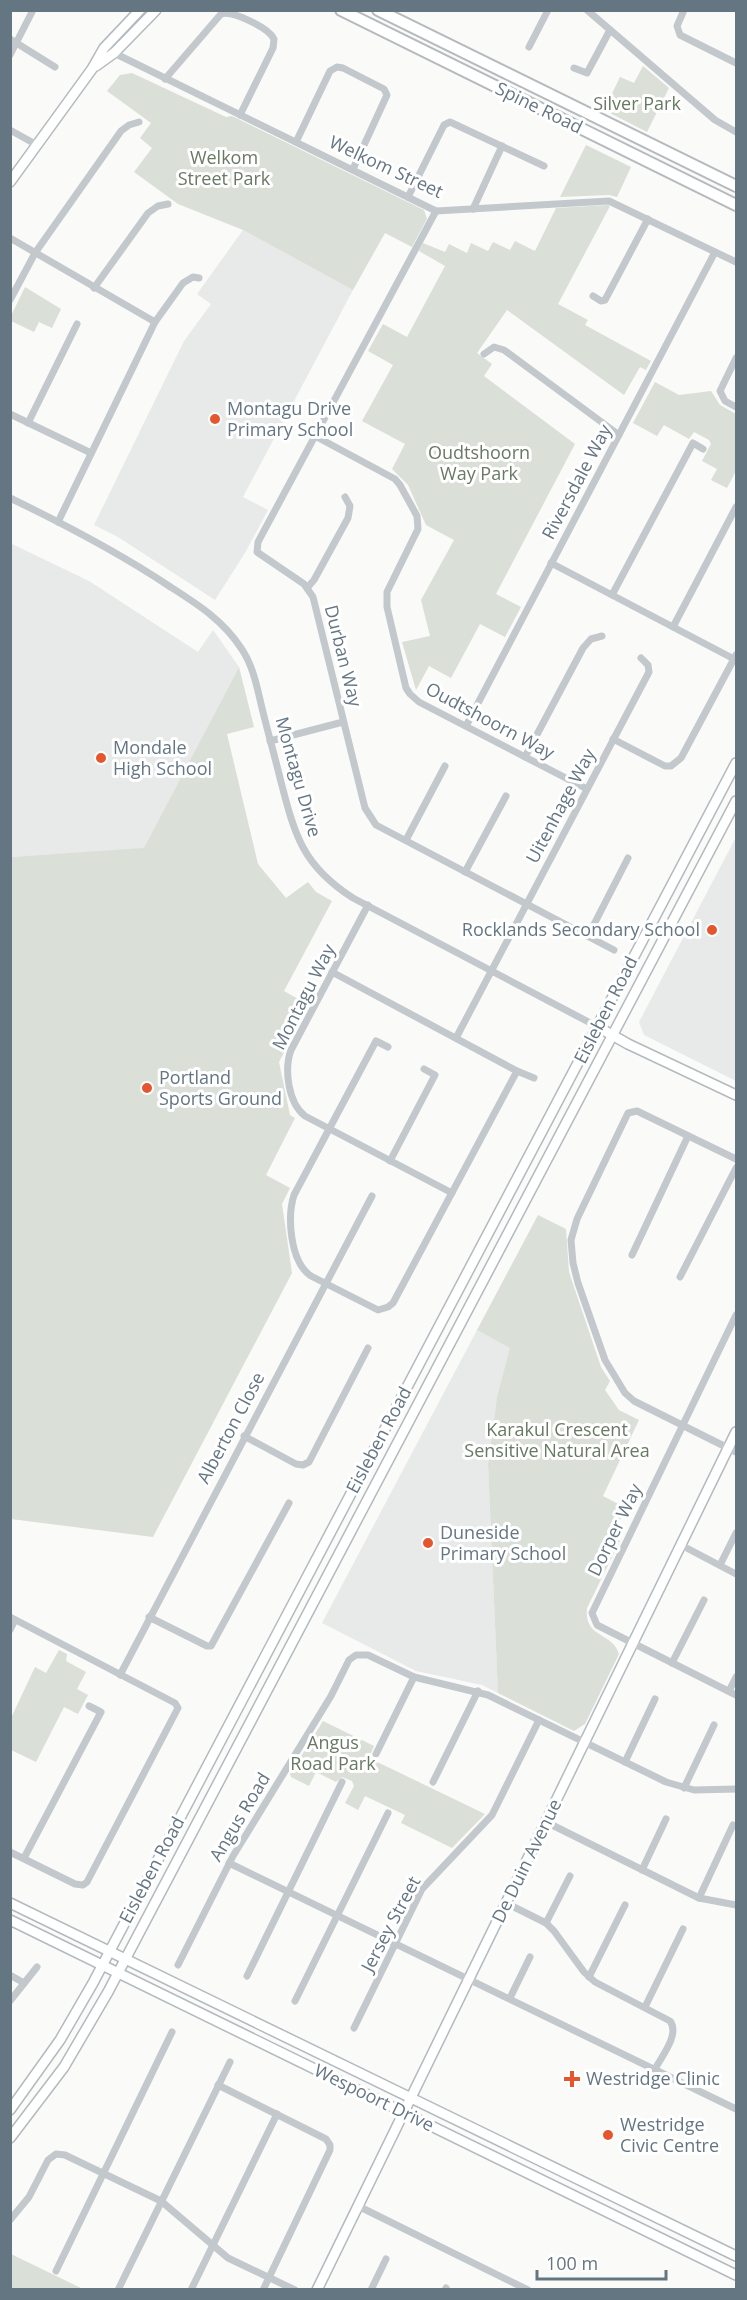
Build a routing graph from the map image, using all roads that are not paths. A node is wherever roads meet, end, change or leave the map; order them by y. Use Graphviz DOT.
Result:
graph roads {
  1 [pos="33,10"];
  2 [pos="140,10"];
  3 [pos="156,10"];
  4 [pos="341,10"];
  5 [pos="378,10"];
  6 [pos="548,10"];
  7 [pos="587,10"];
  8 [pos="684,10"];
  9 [pos="610,30"];
  10 [pos="14,41"];
  11 [pos="529,47"];
  12 [pos="104,48"];
  13 [pos="114,53"];
  14 [pos="10,55"];
  15 [pos="736,63"];
  16 [pos="55,68"];
  17 [pos="574,68"];
  18 [pos="92,69"];
  19 [pos="165,79"];
  20 [pos="240,115"];
  21 [pos="139,122"];
  22 [pos="10,130"];
  23 [pos="736,132"];
  24 [pos="296,142"];
  25 [pos="37,145"];
  26 [pos="502,146"];
  27 [pos="544,166"];
  28 [pos="352,169"];
  29 [pos="10,182"];
  30 [pos="736,186"];
  31 [pos="408,196"];
  32 [pos="168,204"];
  33 [pos="736,205"];
  34 [pos="473,208"];
  35 [pos="436,211"];
  36 [pos="648,219"];
  37 [pos="10,238"];
  38 [pos="715,252"];
  39 [pos="35,253"];
  40 [pos="736,262"];
  41 [pos="199,278"];
  42 [pos="94,288"];
  43 [pos="593,296"];
  44 [pos="10,300"];
  45 [pos="155,322"];
  46 [pos="77,324"];
  47 [pos="484,354"];
  48 [pos="736,358"];
  49 [pos="736,407"];
  50 [pos="10,414"];
  51 [pos="28,423"];
  52 [pos="619,435"];
  53 [pos="315,436"];
  54 [pos="703,449"];
  55 [pos="91,453"];
  56 [pos="345,497"];
  57 [pos="10,498"];
  58 [pos="736,507"];
  59 [pos="58,522"];
  60 [pos="551,563"];
  61 [pos="307,588"];
  62 [pos="612,595"];
  63 [pos="673,627"];
  64 [pos="602,636"];
  65 [pos="735,657"];
  66 [pos="641,658"];
  67 [pos="343,722"];
  68 [pos="466,726"];
  69 [pos="613,739"];
  70 [pos="270,741"];
  71 [pos="525,757"];
  72 [pos="736,763"];
  73 [pos="445,766"];
  74 [pos="587,789"];
  75 [pos="506,796"];
  76 [pos="736,801"];
  77 [pos="406,840"];
  78 [pos="628,858"];
  79 [pos="465,872"];
  80 [pos="527,904"];
  81 [pos="368,905"];
  82 [pos="588,936"];
  83 [pos="614,950"];
  84 [pos="491,970"];
  85 [pos="332,972"];
  86 [pos="598,1027"];
  87 [pos="613,1034"];
  88 [pos="456,1038"];
  89 [pos="388,1047"];
  90 [pos="424,1069"];
  91 [pos="517,1071"];
  92 [pos="534,1078"];
  93 [pos="736,1095"];
  94 [pos="329,1128"];
  95 [pos="688,1136"];
  96 [pos="736,1159"];
  97 [pos="390,1161"];
  98 [pos="736,1167"];
  99 [pos="452,1193"];
  100 [pos="372,1196"];
  101 [pos="633,1255"];
  102 [pos="680,1277"];
  103 [pos="325,1283"];
  104 [pos="736,1315"];
  105 [pos="368,1348"];
  106 [pos="682,1426"];
  107 [pos="736,1432"];
  108 [pos="244,1436"];
  109 [pos="733,1450"];
  110 [pos="289,1503"];
  111 [pos="736,1533"];
  112 [pos="681,1545"];
  113 [pos="720,1565"];
  114 [pos="736,1574"];
  115 [pos="704,1600"];
  116 [pos="149,1617"];
  117 [pos="13,1619"];
  118 [pos="10,1630"];
  119 [pos="633,1644"];
  120 [pos="672,1663"];
  121 [pos="120,1675"];
  122 [pos="414,1677"];
  123 [pos="736,1677"];
  124 [pos="478,1691"];
  125 [pos="733,1693"];
  126 [pos="655,1699"];
  127 [pos="89,1706"];
  128 [pos="539,1720"];
  129 [pos="714,1725"];
  130 [pos="585,1742"];
  131 [pos="376,1754"];
  132 [pos="625,1761"];
  133 [pos="342,1782"];
  134 [pos="434,1782"];
  135 [pos="684,1788"];
  136 [pos="736,1789"];
  137 [pos="388,1813"];
  138 [pos="666,1819"];
  139 [pos="546,1822"];
  140 [pos="733,1825"];
  141 [pos="10,1852"];
  142 [pos="24,1858"];
  143 [pos="229,1863"];
  144 [pos="642,1870"];
  145 [pos="570,1876"];
  146 [pos="289,1891"];
  147 [pos="699,1898"];
  148 [pos="10,1903"];
  149 [pos="506,1903"];
  150 [pos="625,1905"];
  151 [pos="736,1905"];
  152 [pos="338,1914"];
  153 [pos="10,1920"];
  154 [pos="546,1923"];
  155 [pos="683,1929"];
  156 [pos="397,1943"];
  157 [pos="110,1951"];
  158 [pos="530,1956"];
  159 [pos="126,1959"];
  160 [pos="103,1965"];
  161 [pos="178,1965"];
  162 [pos="37,1967"];
  163 [pos="119,1972"];
  164 [pos="10,1975"];
  165 [pos="247,1976"];
  166 [pos="589,1977"];
  167 [pos="469,1978"];
  168 [pos="24,1983"];
  169 [pos="510,1998"];
  170 [pos="10,2001"];
  171 [pos="295,2001"];
  172 [pos="645,2007"];
  173 [pos="354,2028"];
  174 [pos="172,2032"];
  175 [pos="230,2062"];
  176 [pos="655,2069"];
  177 [pos="218,2085"];
  178 [pos="411,2098"];
  179 [pos="736,2109"];
  180 [pos="10,2110"];
  181 [pos="404,2112"];
  182 [pos="277,2114"];
  183 [pos="10,2138"];
  184 [pos="104,2173"];
  185 [pos="161,2201"];
  186 [pos="358,2206"];
  187 [pos="10,2220"];
  188 [pos="212,2245"];
  189 [pos="736,2256"];
  190 [pos="386,2259"];
  191 [pos="56,2271"];
  192 [pos="736,2275"];
  193 [pos="270,2277"];
  194 [pos="118,2289"];
  195 [pos="191,2289"];
  196 [pos="263,2289"];
  197 [pos="295,2289"];
  198 [pos="317,2289"];
  199 [pos="371,2289"];
  200 [pos="528,2289"];
  1 -- 10 [label="street"];
  2 -- 12 [label="main road"];
  3 -- 13 [label="main road"];
  4 -- 33 [label="main road, Spine Road"];
  5 -- 30 [label="main road, Spine Road"];
  6 -- 11 [label="street"];
  7 -- 9 [label="street"];
  8 -- 15 [label="street"];
  9 -- 17 [label="street"];
  9 -- 23 [label="street"];
  10 -- 14 [label="street"];
  10 -- 16 [label="street"];
  12 -- 13 [label="street, Welkom Street"];
  12 -- 18 [label="main road"];
  13 -- 18 [label="main road"];
  13 -- 19 [label="street, Welkom Street"];
  18 -- 25 [label="main road"];
  19 -- 20 [label="street, Welkom Street"];
  19 -- 20 [label="street"];
  20 -- 24 [label="street, Welkom Street"];
  21 -- 39 [label="street"];
  22 -- 25 [label="street"];
  24 -- 28 [label="street, Welkom Street"];
  24 -- 28 [label="street"];
  25 -- 29 [label="main road"];
  26 -- 27 [label="street"];
  26 -- 31 [label="street"];
  26 -- 34 [label="street"];
  28 -- 31 [label="street, Welkom Street"];
  31 -- 35 [label="street, Welkom Street"];
  32 -- 42 [label="street"];
  34 -- 35 [label="street, Welkom Street"];
  34 -- 36 [label="street, Welkom Street"];
  35 -- 53 [label="street, Durban Way"];
  36 -- 38 [label="street, Welkom Street"];
  36 -- 43 [label="street"];
  37 -- 39 [label="street"];
  38 -- 40 [label="street, Welkom Street"];
  38 -- 52 [label="street, Riversdale Way"];
  39 -- 42 [label="street"];
  39 -- 44 [label="street"];
  41 -- 45 [label="street"];
  42 -- 45 [label="street"];
  45 -- 55 [label="street"];
  46 -- 51 [label="street"];
  47 -- 52 [label="street"];
  48 -- 49 [label="street"];
  50 -- 51 [label="street"];
  51 -- 55 [label="street"];
  52 -- 60 [label="street, Riversdale Way"];
  53 -- 61 [label="street, Durban Way"];
  53 -- 68 [label="street, Oudtshoorn Way"];
  54 -- 62 [label="street"];
  55 -- 59 [label="street"];
  56 -- 61 [label="street"];
  57 -- 59 [label="street, Montagu Drive"];
  58 -- 63 [label="street"];
  59 -- 70 [label="street, Montagu Drive"];
  60 -- 62 [label="street"];
  60 -- 68 [label="street, Riversdale Way"];
  61 -- 67 [label="street, Durban Way"];
  62 -- 63 [label="street"];
  63 -- 65 [label="street"];
  64 -- 71 [label="street"];
  65 -- 69 [label="street"];
  66 -- 69 [label="street, Uitenhage Way"];
  67 -- 70 [label="street"];
  67 -- 77 [label="street, Durban Way"];
  68 -- 71 [label="street, Oudtshoorn Way"];
  69 -- 74 [label="street, Uitenhage Way"];
  70 -- 81 [label="street, Montagu Drive"];
  71 -- 74 [label="street, Oudtshoorn Way"];
  72 -- 86 [label="main road, Eisleben Road"];
  73 -- 77 [label="street"];
  74 -- 80 [label="street, Uitenhage Way"];
  75 -- 79 [label="street"];
  76 -- 87 [label="main road, Eisleben Road"];
  77 -- 79 [label="street, Durban Way"];
  78 -- 82 [label="street"];
  79 -- 80 [label="street, Durban Way"];
  80 -- 82 [label="street, Durban Way"];
  80 -- 84 [label="street, Uitenhage Way"];
  81 -- 84 [label="street, Montagu Drive"];
  81 -- 85 [label="street, Montagu Way"];
  82 -- 83 [label="street, Durban Way"];
  84 -- 86 [label="street, Montagu Drive"];
  84 -- 88 [label="street, Uitenhage Way"];
  85 -- 88 [label="street"];
  85 -- 94 [label="street, Montagu Way"];
  86 -- 87 [label="main road"];
  86 -- 157 [label="main road, Eisleben Road"];
  87 -- 93 [label="main road"];
  87 -- 159 [label="main road, Eisleben Road"];
  88 -- 91 [label="street"];
  89 -- 94 [label="street"];
  90 -- 97 [label="street"];
  91 -- 92 [label="street"];
  91 -- 99 [label="street"];
  94 -- 97 [label="street, Montagu Way"];
  94 -- 103 [label="street"];
  95 -- 96 [label="street"];
  95 -- 101 [label="street"];
  95 -- 106 [label="street"];
  97 -- 99 [label="street, Montagu Way"];
  98 -- 102 [label="street"];
  99 -- 103 [label="street"];
  100 -- 103 [label="street, Alberton Close"];
  103 -- 108 [label="street, Alberton Close"];
  104 -- 106 [label="street, Dorper Way"];
  105 -- 108 [label="street"];
  106 -- 109 [label="street"];
  106 -- 119 [label="street, Dorper Way"];
  107 -- 109 [label="main road, De Duin Avenue"];
  108 -- 116 [label="street, Alberton Close"];
  109 -- 112 [label="main road, De Duin Avenue"];
  110 -- 116 [label="street"];
  111 -- 113 [label="street"];
  112 -- 113 [label="street"];
  112 -- 119 [label="main road, De Duin Avenue"];
  113 -- 114 [label="street"];
  115 -- 120 [label="street"];
  116 -- 121 [label="street, Alberton Close"];
  117 -- 118 [label="street"];
  117 -- 121 [label="street"];
  119 -- 120 [label="street, Dorper Way"];
  119 -- 130 [label="main road, De Duin Avenue"];
  120 -- 125 [label="street, Dorper Way"];
  121 -- 142 [label="street"];
  122 -- 124 [label="street, Angus Road"];
  122 -- 131 [label="street"];
  122 -- 143 [label="street, Angus Road"];
  123 -- 125 [label="street"];
  124 -- 128 [label="street, Angus Road"];
  124 -- 134 [label="street"];
  126 -- 132 [label="street"];
  127 -- 142 [label="street"];
  128 -- 130 [label="street, Angus Road"];
  128 -- 156 [label="street, Jersey Street"];
  129 -- 135 [label="street"];
  130 -- 132 [label="street, Angus Road"];
  130 -- 139 [label="main road, De Duin Avenue"];
  132 -- 135 [label="street, Angus Road"];
  133 -- 146 [label="street"];
  135 -- 136 [label="street"];
  137 -- 152 [label="street"];
  138 -- 144 [label="street"];
  139 -- 144 [label="street"];
  139 -- 149 [label="main road, De Duin Avenue"];
  140 -- 147 [label="street"];
  141 -- 142 [label="street"];
  143 -- 146 [label="street"];
  143 -- 161 [label="street, Angus Road"];
  144 -- 147 [label="street"];
  145 -- 154 [label="street"];
  146 -- 152 [label="street"];
  146 -- 165 [label="street"];
  147 -- 151 [label="street"];
  148 -- 157 [label="main road, Wespoort Drive"];
  149 -- 154 [label="street"];
  149 -- 167 [label="main road, De Duin Avenue"];
  150 -- 166 [label="street"];
  152 -- 156 [label="street"];
  152 -- 171 [label="street"];
  153 -- 160 [label="main road, Wespoort Drive"];
  154 -- 166 [label="street"];
  155 -- 172 [label="street"];
  156 -- 167 [label="street"];
  156 -- 173 [label="street, Jersey Street"];
  157 -- 159 [label="main road, Wespoort Drive"];
  157 -- 160 [label="main road, Eisleben Road"];
  158 -- 169 [label="street"];
  159 -- 163 [label="main road, Eisleben Road"];
  159 -- 178 [label="main road, Wespoort Drive"];
  160 -- 163 [label="main road, Wespoort Drive"];
  160 -- 180 [label="main road, Eisleben Road"];
  162 -- 168 [label="street"];
  163 -- 181 [label="main road, Wespoort Drive"];
  163 -- 183 [label="main road, Eisleben Road"];
  164 -- 168 [label="street"];
  166 -- 172 [label="street"];
  167 -- 169 [label="street"];
  167 -- 178 [label="main road, De Duin Avenue"];
  168 -- 170 [label="street"];
  169 -- 176 [label="street"];
  172 -- 176 [label="street"];
  174 -- 184 [label="street"];
  175 -- 177 [label="street"];
  176 -- 179 [label="street"];
  177 -- 182 [label="street"];
  177 -- 185 [label="street"];
  178 -- 181 [label="main road, De Duin Avenue"];
  178 -- 189 [label="main road, Wespoort Drive"];
  181 -- 186 [label="main road, De Duin Avenue"];
  181 -- 192 [label="main road, Wespoort Drive"];
  182 -- 188 [label="street"];
  182 -- 193 [label="street"];
  184 -- 185 [label="street"];
  184 -- 187 [label="street"];
  184 -- 191 [label="street"];
  185 -- 188 [label="street"];
  185 -- 194 [label="street"];
  186 -- 198 [label="main road, De Duin Avenue"];
  186 -- 200 [label="street"];
  188 -- 193 [label="street"];
  188 -- 195 [label="street"];
  190 -- 199 [label="street"];
  193 -- 196 [label="street"];
  193 -- 197 [label="street"];
}
